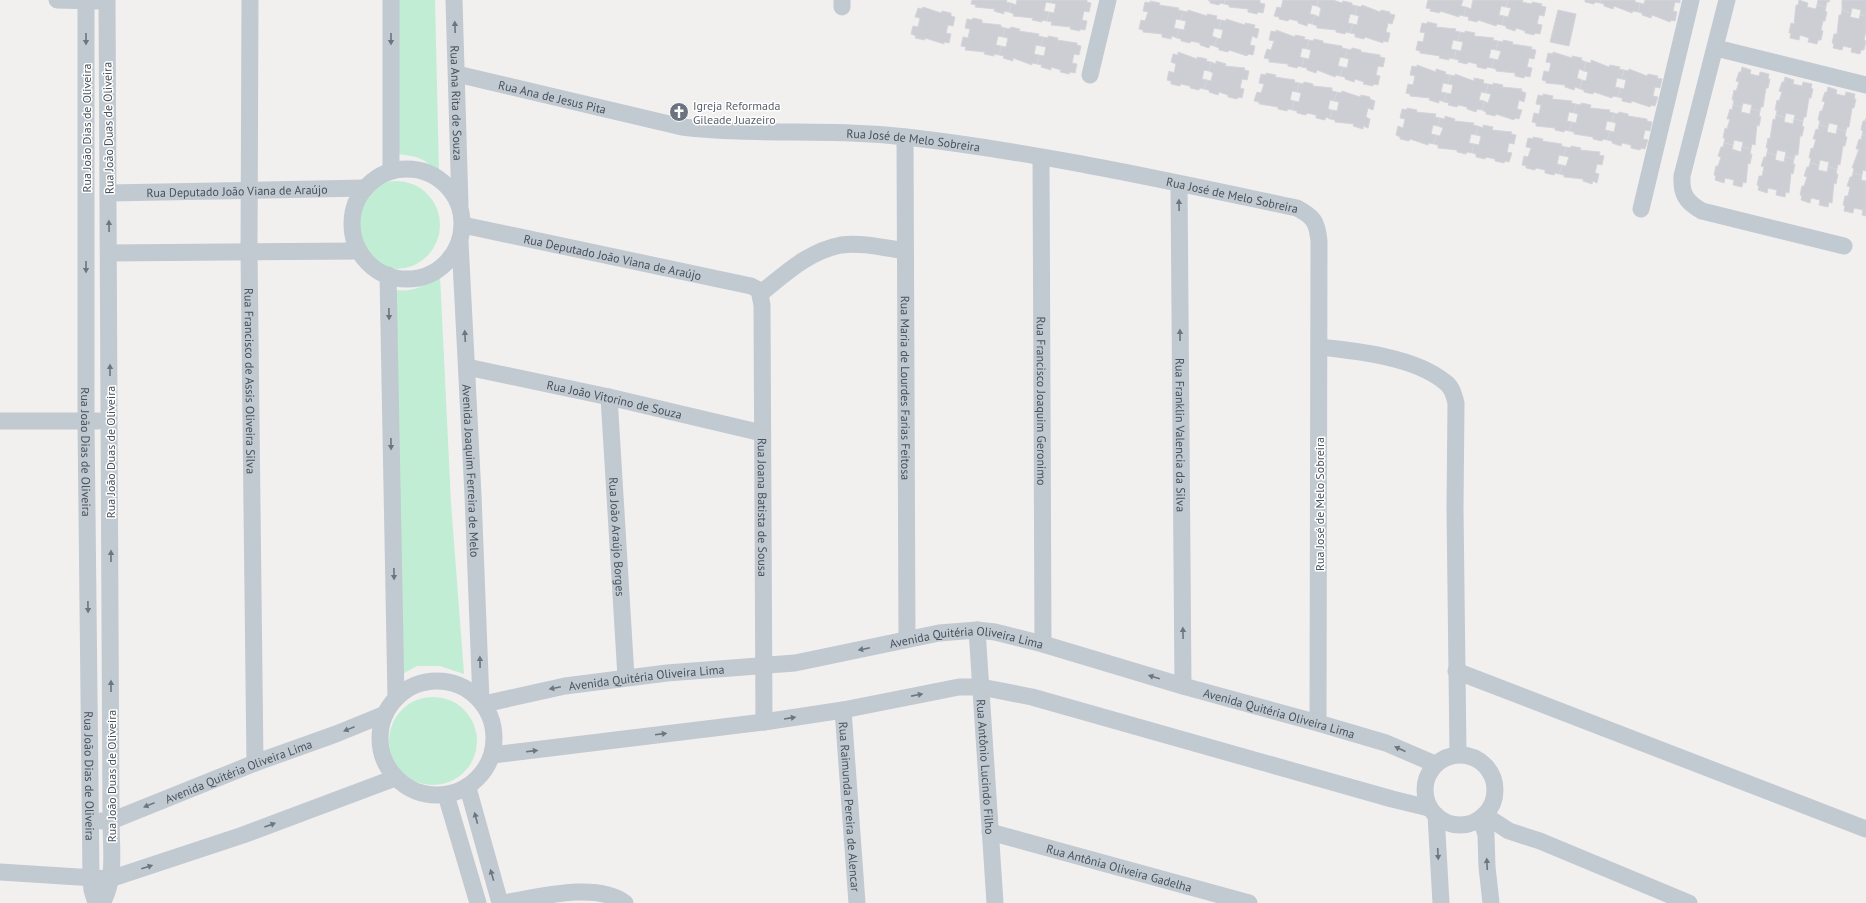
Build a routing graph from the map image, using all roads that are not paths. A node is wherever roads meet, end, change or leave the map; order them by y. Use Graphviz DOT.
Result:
graph roads {
  1 [pos="57,0"];
  2 [pos="250,0"];
  3 [pos="391,0"];
  4 [pos="454,0"];
  5 [pos="1108,0"];
  6 [pos="1691,0"];
  7 [pos="1727,0"];
  8 [pos="86,1"];
  9 [pos="107,1"];
  10 [pos="1716,48"];
  11 [pos="456,74"];
  12 [pos="1090,75"];
  13 [pos="1866,85"];
  14 [pos="648,119"];
  15 [pos="905,137"];
  16 [pos="1041,158"];
  17 [pos="391,171"];
  18 [pos="1179,184"];
  19 [pos="365,188"];
  20 [pos="250,192"];
  21 [pos="109,193"];
  22 [pos="460,206"];
  23 [pos="1641,209"];
  24 [pos="463,225"];
  25 [pos="460,242"];
  26 [pos="1844,246"];
  27 [pos="359,250"];
  28 [pos="249,251"];
  29 [pos="905,251"];
  30 [pos="109,253"];
  31 [pos="388,275"];
  32 [pos="761,293"];
  33 [pos="1319,347"];
  34 [pos="466,367"];
  35 [pos="610,397"];
  36 [pos="0,420"];
  37 [pos="110,421"];
  38 [pos="86,422"];
  39 [pos="762,433"];
  40 [pos="87,528"];
  41 [pos="110,528"];
  42 [pos="977,630"];
  43 [pos="907,639"];
  44 [pos="1043,644"];
  45 [pos="764,667"];
  46 [pos="1456,671"];
  47 [pos="626,677"];
  48 [pos="1183,686"];
  49 [pos="981,688"];
  50 [pos="396,698"];
  51 [pos="482,702"];
  52 [pos="843,710"];
  53 [pos="385,714"];
  54 [pos="764,722"];
  55 [pos="1318,723"];
  56 [pos="1458,754"];
  57 [pos="493,755"];
  58 [pos="255,763"];
  59 [pos="1435,764"];
  60 [pos="395,778"];
  61 [pos="468,788"];
  62 [pos="446,795"];
  63 [pos="1432,811"];
  64 [pos="1482,817"];
  65 [pos="111,820"];
  66 [pos="91,821"];
  67 [pos="1866,829"];
  68 [pos="990,832"];
  69 [pos="0,872"];
  70 [pos="91,878"];
  71 [pos="110,879"];
  72 [pos="96,903"];
  73 [pos="102,903"];
  74 [pos="478,903"];
  75 [pos="502,903"];
  76 [pos="625,903"];
  77 [pos="857,903"];
  78 [pos="995,903"];
  79 [pos="1249,903"];
  80 [pos="1441,903"];
  81 [pos="1491,903"];
  82 [pos="1689,903"];
  1 -- 8 [label="street"];
  2 -- 20 [label="street, Rua Francisco de Assis Oliveira Silva"];
  3 -- 17 [label="street, one-way"];
  11 -- 4 [label="street, Rua Ana Rita de Souza, one-way"];
  5 -- 12 [label="street"];
  6 -- 23 [label="street"];
  7 -- 10 [label="street"];
  8 -- 9 [label="street"];
  8 -- 38 [label="street, Rua João Dias de Oliveira, one-way"];
  9 -- 21 [label="street, Rua João Duas de Oliveira"];
  10 -- 13 [label="street"];
  10 -- 26 [label="street"];
  11 -- 14 [label="street, Rua Ana de Jesus Pita"];
  11 -- 22 [label="street, Rua Ana Rita de Souza"];
  14 -- 15 [label="street, Rua José de Melo Sobreira"];
  15 -- 16 [label="street, Rua José de Melo Sobreira"];
  15 -- 29 [label="street, Rua Maria de Lourdes Farias Feitosa"];
  16 -- 18 [label="street, Rua José de Melo Sobreira"];
  16 -- 44 [label="street, Rua Francisco Joaquim Geronimo"];
  17 -- 19 [label="street"];
  17 -- 22 [label="street"];
  18 -- 33 [label="street, Rua José de Melo Sobreira"];
  48 -- 18 [label="street, Rua Franklin Valencia da Silva, one-way"];
  19 -- 20 [label="street, Rua Deputado João Viana de Araújo"];
  19 -- 27 [label="street"];
  20 -- 21 [label="street, Rua Deputado João Viana de Araújo"];
  20 -- 28 [label="street, Rua Francisco de Assis Oliveira Silva"];
  30 -- 21 [label="street, Rua João Duas de Oliveira, one-way"];
  22 -- 24 [label="street"];
  24 -- 25 [label="street"];
  24 -- 32 [label="street, Rua Deputado João Viana de Araújo"];
  25 -- 31 [label="street"];
  34 -- 25 [label="street, Avenida Joaquim Ferreira de Melo, one-way"];
  27 -- 28 [label="street"];
  27 -- 31 [label="street"];
  28 -- 30 [label="street"];
  28 -- 58 [label="street, Rua Francisco de Assis Oliveira Silva"];
  29 -- 32 [label="street"];
  29 -- 43 [label="street, Rua Maria de Lourdes Farias Feitosa"];
  37 -- 30 [label="street, Rua João Duas de Oliveira, one-way"];
  31 -- 50 [label="street, one-way"];
  32 -- 39 [label="street, Rua Joana Batista de Sousa"];
  33 -- 46 [label="street"];
  33 -- 55 [label="street, Rua José de Melo Sobreira"];
  34 -- 35 [label="street, Rua João Vitorino de Souza"];
  51 -- 34 [label="street, Avenida Joaquim Ferreira de Melo, one-way"];
  35 -- 39 [label="street, Rua João Vitorino de Souza"];
  35 -- 47 [label="street, Rua João Araújo Borges"];
  36 -- 38 [label="street"];
  37 -- 38 [label="street"];
  37 -- 41 [label="street, Rua João Duas de Oliveira"];
  38 -- 40 [label="street, Rua João Dias de Oliveira"];
  39 -- 45 [label="street, Rua Joana Batista de Sousa"];
  40 -- 41 [label="street"];
  40 -- 66 [label="street, Rua João Dias de Oliveira, one-way"];
  65 -- 41 [label="street, Rua João Duas de Oliveira, one-way"];
  42 -- 43 [label="street, Avenida Quitéria Oliveira Lima"];
  42 -- 44 [label="street, Avenida Quitéria Oliveira Lima"];
  42 -- 49 [label="street, Rua Antônio Lucindo Filho"];
  43 -- 45 [label="street, Avenida Quitéria Oliveira Lima, one-way"];
  48 -- 44 [label="street, Avenida Quitéria Oliveira Lima, one-way"];
  45 -- 47 [label="street, Avenida Quitéria Oliveira Lima"];
  45 -- 54 [label="street, Rua Joana Batista de Sousa"];
  46 -- 56 [label="street"];
  46 -- 67 [label="street"];
  47 -- 51 [label="street, Avenida Quitéria Oliveira Lima, one-way"];
  48 -- 55 [label="street, Avenida Quitéria Oliveira Lima"];
  52 -- 49 [label="street, one-way"];
  49 -- 63 [label="street"];
  49 -- 68 [label="street, Rua Antônio Lucindo Filho"];
  50 -- 51 [label="street"];
  50 -- 53 [label="street"];
  51 -- 57 [label="street"];
  54 -- 52 [label="street, one-way"];
  52 -- 77 [label="street, Rua Raimunda Pereira de Alencar"];
  53 -- 58 [label="street, Avenida Quitéria Oliveira Lima, one-way"];
  53 -- 60 [label="street"];
  57 -- 54 [label="street, one-way"];
  59 -- 55 [label="street, Avenida Quitéria Oliveira Lima, one-way"];
  56 -- 59 [label="street"];
  56 -- 64 [label="street"];
  57 -- 61 [label="street"];
  58 -- 65 [label="street, Avenida Quitéria Oliveira Lima, one-way"];
  59 -- 63 [label="street"];
  60 -- 62 [label="street"];
  71 -- 60 [label="street, one-way"];
  61 -- 62 [label="street"];
  75 -- 61 [label="street, one-way"];
  62 -- 74 [label="street"];
  63 -- 64 [label="street"];
  63 -- 80 [label="street, one-way"];
  81 -- 64 [label="street, one-way"];
  64 -- 82 [label="street"];
  65 -- 66 [label="street, Avenida Quitéria Oliveira Lima"];
  65 -- 71 [label="street, Rua João Duas de Oliveira"];
  66 -- 70 [label="street, Rua João Dias de Oliveira"];
  68 -- 78 [label="street, Rua Antônio Lucindo Filho"];
  68 -- 79 [label="street, Rua Antônia Oliveira Gadelha"];
  69 -- 70 [label="street"];
  70 -- 71 [label="street"];
  70 -- 72 [label="street, Rua João Dias de Oliveira"];
  71 -- 73 [label="street, Rua João Duas de Oliveira"];
  75 -- 76 [label="street"];
}
